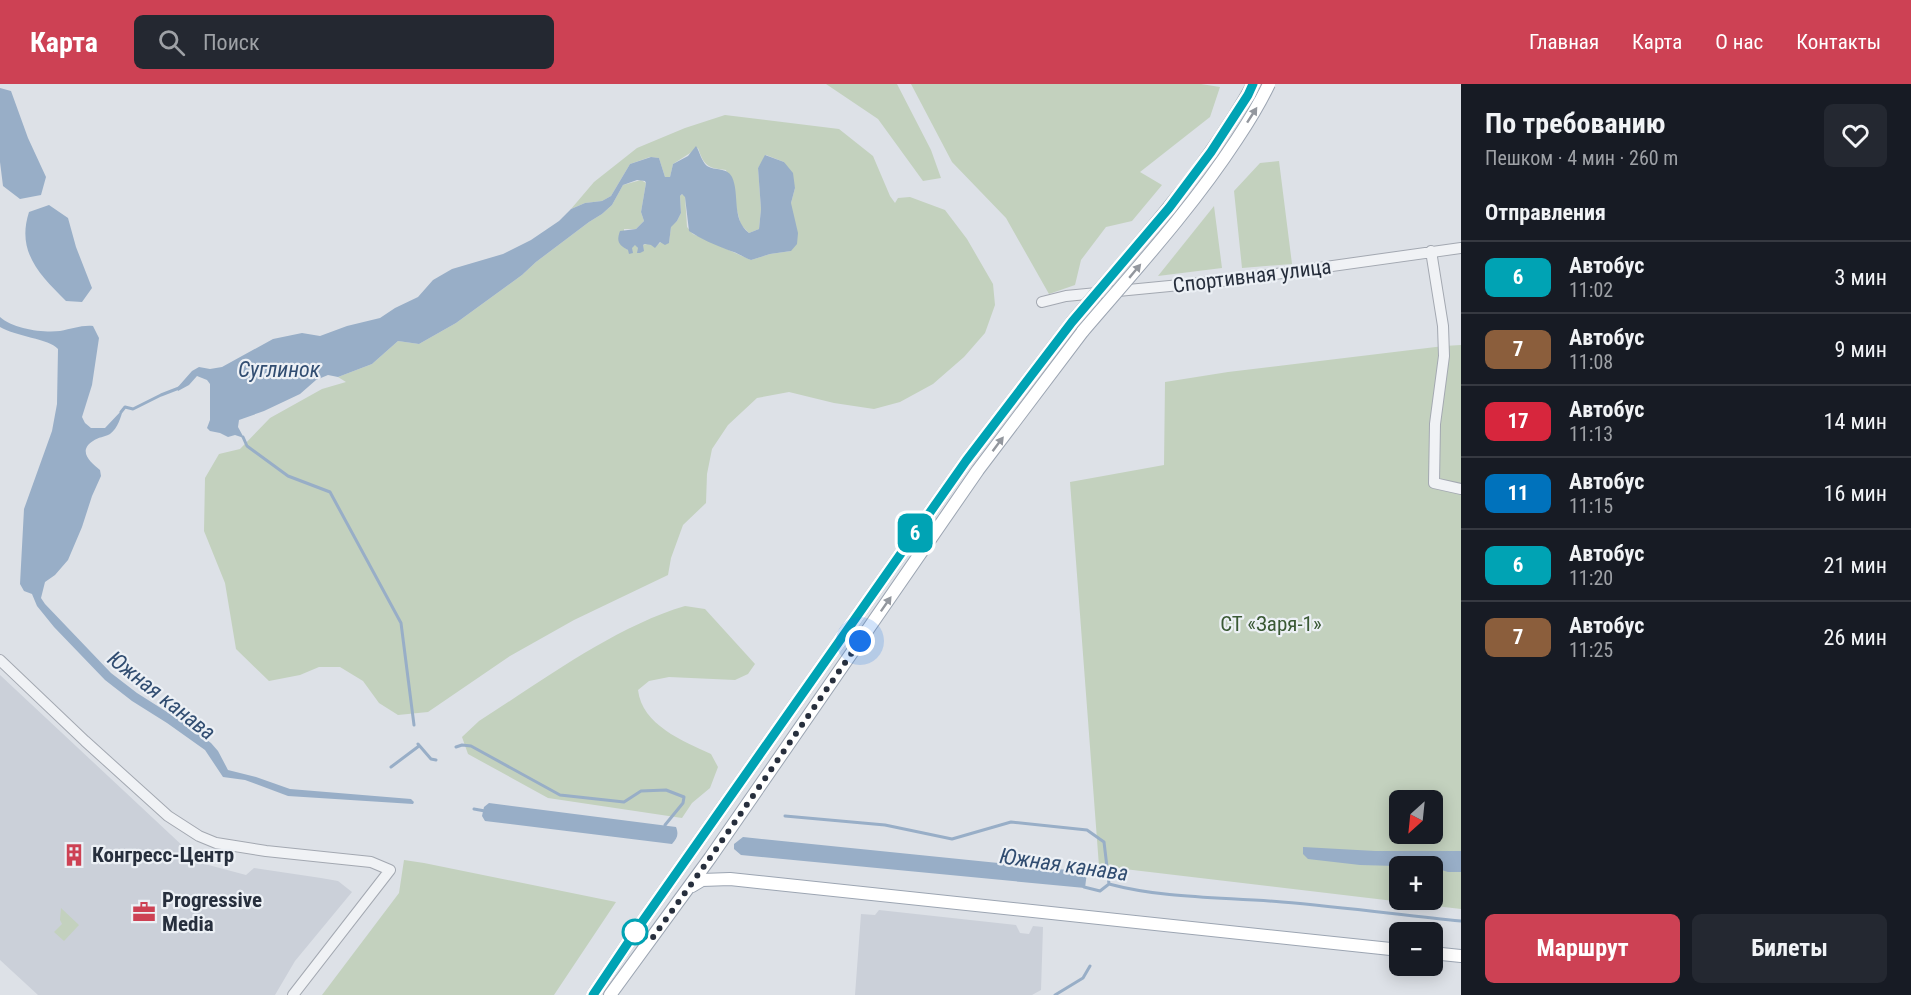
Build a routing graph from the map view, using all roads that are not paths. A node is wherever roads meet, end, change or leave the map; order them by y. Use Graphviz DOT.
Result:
graph roads {
  1 [pos="1253,84"];
  2 [pos="1269,84"];
  3 [pos="1461,248"];
  4 [pos="1431,251"];
  5 [pos="1042,302"];
  6 [pos="1461,489"];
  7 [pos="0,660"];
  8 [pos="710,858"];
  9 [pos="724,879"];
  10 [pos="689,887"];
  11 [pos="1389,949"];
  12 [pos="1443,954"];
  13 [pos="1461,956"];
  14 [pos="294,995"];
  15 [pos="593,995"];
  16 [pos="610,995"];
  1 -- 15 [label="main road, bridge"];
  8 -- 2 [label="main road, one-way, bridge"];
  3 -- 4 [label="street, Спортивная улица"];
  4 -- 5 [label="street, Спортивная улица"];
  4 -- 6 [label="street"];
  7 -- 14 [label="street"];
  8 -- 9 [label="main road"];
  8 -- 10 [label="main road"];
  9 -- 10 [label="main road"];
  9 -- 11 [label="main road"];
  10 -- 16 [label="main road"];
  12 -- 13 [label="main road"];
}
